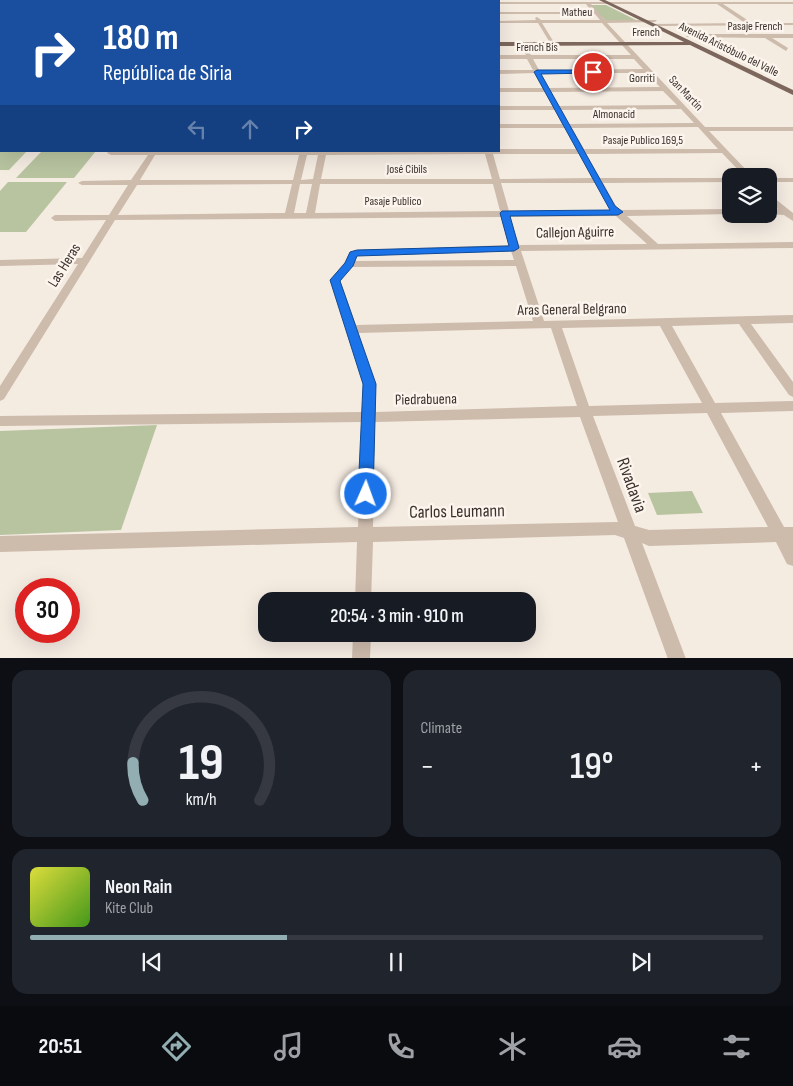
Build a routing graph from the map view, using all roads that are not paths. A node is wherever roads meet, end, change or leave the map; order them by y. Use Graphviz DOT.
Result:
graph roads {
  1 [pos="601,0"];
  2 [pos="645,0"];
  3 [pos="788,0"];
  4 [pos="752,1"];
  5 [pos="526,2"];
  6 [pos="609,2"];
  7 [pos="714,2"];
  8 [pos="500,3"];
  9 [pos="793,3"];
  10 [pos="587,4"];
  11 [pos="618,4"];
  12 [pos="649,4"];
  13 [pos="500,13"];
  14 [pos="534,13"];
  15 [pos="596,13"];
  16 [pos="500,22"];
  17 [pos="540,22"];
  18 [pos="604,22"];
  19 [pos="647,22"];
  20 [pos="654,23"];
  21 [pos="662,24"];
  22 [pos="750,24"];
  23 [pos="791,25"];
  24 [pos="766,36"];
  25 [pos="793,36"];
  26 [pos="691,40"];
  27 [pos="500,42"];
  28 [pos="500,42"];
  29 [pos="551,42"];
  30 [pos="622,42"];
  31 [pos="703,43"];
  32 [pos="768,43"];
  33 [pos="777,43"];
  34 [pos="793,43"];
  35 [pos="522,44"];
  36 [pos="786,49"];
  37 [pos="500,57"];
  38 [pos="529,57"];
  39 [pos="635,57"];
  40 [pos="648,71"];
  41 [pos="500,72"];
  42 [pos="537,72"];
  43 [pos="547,89"];
  44 [pos="665,89"];
  45 [pos="791,89"];
  46 [pos="500,90"];
  47 [pos="682,107"];
  48 [pos="500,108"];
  49 [pos="556,108"];
  50 [pos="500,126"];
  51 [pos="568,126"];
  52 [pos="701,127"];
  53 [pos="793,129"];
  54 [pos="500,151"];
  55 [pos="581,151"];
  56 [pos="724,151"];
  57 [pos="153,152"];
  58 [pos="304,152"];
  59 [pos="323,152"];
  60 [pos="488,152"];
  61 [pos="111,153"];
  62 [pos="740,168"];
  63 [pos="722,180"];
  64 [pos="777,180"];
  65 [pos="793,180"];
  66 [pos="497,181"];
  67 [pos="597,181"];
  68 [pos="316,182"];
  69 [pos="133,183"];
  70 [pos="296,183"];
  71 [pos="82,184"];
  72 [pos="777,205"];
  73 [pos="618,212"];
  74 [pos="722,212"];
  75 [pos="777,212"];
  76 [pos="784,212"];
  77 [pos="505,213"];
  78 [pos="289,214"];
  79 [pos="310,214"];
  80 [pos="111,217"];
  81 [pos="56,218"];
  82 [pos="793,218"];
  83 [pos="793,245"];
  84 [pos="655,246"];
  85 [pos="514,248"];
  86 [pos="84,262"];
  87 [pos="0,263"];
  88 [pos="519,263"];
  89 [pos="349,264"];
  90 [pos="793,319"];
  91 [pos="742,320"];
  92 [pos="664,322"];
  93 [pos="538,324"];
  94 [pos="555,324"];
  95 [pos="352,329"];
  96 [pos="793,392"];
  97 [pos="0,396"];
  98 [pos="793,406"];
  99 [pos="712,409"];
  100 [pos="585,412"];
  101 [pos="369,417"];
  102 [pos="0,422"];
  103 [pos="364,533"];
  104 [pos="630,534"];
  105 [pos="786,534"];
  106 [pos="0,544"];
  107 [pos="793,558"];
  108 [pos="363,592"];
  109 [pos="362,642"];
  110 [pos="361,658"];
  111 [pos="677,658"];
  1 -- 6 [label="main road, Avenida Aristóbulo del Valle"];
  2 -- 12 [label="street"];
  3 -- 9 [label="street"];
  4 -- 7 [label="street"];
  4 -- 9 [label="street"];
  5 -- 8 [label="street"];
  5 -- 10 [label="street"];
  5 -- 14 [label="street"];
  6 -- 10 [label="street"];
  6 -- 11 [label="main road, Avenida Aristóbulo del Valle"];
  6 -- 19 [label="main road, Avenida Aristóbulo del Valle"];
  7 -- 12 [label="street"];
  7 -- 22 [label="street"];
  10 -- 15 [label="street, San Martín"];
  11 -- 12 [label="street"];
  11 -- 20 [label="main road, Avenida Aristóbulo del Valle"];
  13 -- 14 [label="street"];
  14 -- 15 [label="street"];
  14 -- 17 [label="street"];
  15 -- 18 [label="street, San Martín"];
  16 -- 17 [label="street, Matheu"];
  17 -- 18 [label="street, Matheu"];
  17 -- 29 [label="street"];
  18 -- 19 [label="street, Matheu"];
  18 -- 30 [label="street, San Martín"];
  19 -- 20 [label="main road, Avenida Aristóbulo del Valle"];
  20 -- 21 [label="main road, Avenida Aristóbulo del Valle"];
  20 -- 26 [label="main road, Avenida Aristóbulo del Valle"];
  21 -- 22 [label="street"];
  21 -- 26 [label="main road, Avenida Aristóbulo del Valle"];
  22 -- 23 [label="street"];
  24 -- 25 [label="street, Pasaje French"];
  24 -- 26 [label="street, Pasaje French"];
  24 -- 33 [label="street"];
  26 -- 30 [label="main road, French"];
  26 -- 31 [label="main road, French"];
  26 -- 45 [label="main road, Avenida Aristóbulo del Valle"];
  27 -- 29 [label="main road, French"];
  28 -- 35 [label="main road, French"];
  29 -- 30 [label="main road, French"];
  29 -- 35 [label="main road, French"];
  30 -- 39 [label="street, San Martín"];
  31 -- 45 [label="main road, Avenida Aristóbulo del Valle"];
  32 -- 33 [label="street"];
  33 -- 34 [label="street"];
  33 -- 36 [label="street"];
  35 -- 38 [label="street"];
  37 -- 38 [label="street, French Bis"];
  38 -- 39 [label="street, French Bis"];
  38 -- 42 [label="street"];
  39 -- 40 [label="street, San Martín"];
  40 -- 42 [label="street"];
  40 -- 44 [label="street, San Martín"];
  41 -- 42 [label="street"];
  42 -- 43 [label="street"];
  43 -- 44 [label="street, Gorriti"];
  43 -- 46 [label="street, Gorriti"];
  43 -- 49 [label="street"];
  44 -- 47 [label="street, San Martín"];
  47 -- 49 [label="street"];
  47 -- 52 [label="street, San Martín"];
  48 -- 49 [label="street"];
  49 -- 51 [label="street"];
  50 -- 51 [label="street, Almonacid"];
  51 -- 52 [label="street, Almonacid"];
  51 -- 55 [label="street"];
  52 -- 53 [label="street, Almonacid"];
  52 -- 56 [label="street, San Martín"];
  54 -- 55 [label="street, Pasaje Publico 169,5"];
  55 -- 56 [label="street, Pasaje Publico 169,5"];
  55 -- 67 [label="street"];
  56 -- 62 [label="street, San Martín"];
  57 -- 58 [label="street, Pasaje Publico 169,5"];
  57 -- 61 [label="street, Pasaje Publico 169,5"];
  57 -- 69 [label="street, Las Heras"];
  58 -- 59 [label="street, Pasaje Publico 169,5"];
  58 -- 70 [label="street"];
  59 -- 68 [label="street"];
  60 -- 66 [label="street"];
  63 -- 67 [label="street, José Cibils"];
  64 -- 65 [label="street"];
  66 -- 67 [label="street, José Cibils"];
  66 -- 68 [label="street, José Cibils"];
  66 -- 77 [label="street"];
  67 -- 73 [label="street"];
  68 -- 70 [label="street, José Cibils"];
  68 -- 79 [label="street"];
  69 -- 70 [label="street, José Cibils"];
  69 -- 71 [label="street, José Cibils"];
  69 -- 80 [label="street, Las Heras"];
  70 -- 78 [label="street"];
  72 -- 76 [label="street"];
  73 -- 74 [label="street, Pasaje Publico"];
  73 -- 77 [label="street, Pasaje Publico"];
  73 -- 84 [label="street"];
  75 -- 76 [label="street"];
  76 -- 82 [label="street"];
  77 -- 79 [label="street, Pasaje Publico"];
  77 -- 85 [label="street"];
  78 -- 79 [label="street, Pasaje Publico"];
  78 -- 80 [label="street, Pasaje Publico"];
  80 -- 81 [label="street, Pasaje Publico"];
  80 -- 86 [label="street, Las Heras"];
  83 -- 84 [label="street, Callejon Aguirre"];
  84 -- 85 [label="street, Callejon Aguirre"];
  85 -- 88 [label="street"];
  85 -- 89 [label="street, Callejon Aguirre"];
  86 -- 87 [label="street"];
  86 -- 97 [label="street, Las Heras"];
  88 -- 89 [label="street"];
  88 -- 93 [label="street"];
  89 -- 95 [label="street"];
  90 -- 91 [label="street, Aras General Belgrano"];
  91 -- 92 [label="street, Aras General Belgrano"];
  91 -- 96 [label="street"];
  92 -- 94 [label="street, Aras General Belgrano"];
  92 -- 99 [label="street"];
  93 -- 94 [label="street, Aras General Belgrano"];
  93 -- 95 [label="street, Aras General Belgrano"];
  94 -- 100 [label="street, Rivadavia"];
  95 -- 101 [label="street"];
  98 -- 99 [label="street, Piedrabuena"];
  99 -- 100 [label="street, Piedrabuena"];
  99 -- 105 [label="street"];
  100 -- 101 [label="street, Piedrabuena"];
  100 -- 104 [label="street, Rivadavia"];
  101 -- 102 [label="street, Piedrabuena"];
  101 -- 103 [label="street"];
  103 -- 104 [label="street, Carlos Leumann"];
  103 -- 106 [label="street, Carlos Leumann"];
  103 -- 108 [label="street"];
  104 -- 105 [label="street, Carlos Leumann"];
  104 -- 111 [label="street, Rivadavia"];
  105 -- 107 [label="street"];
  109 -- 110 [label="street"];
}
